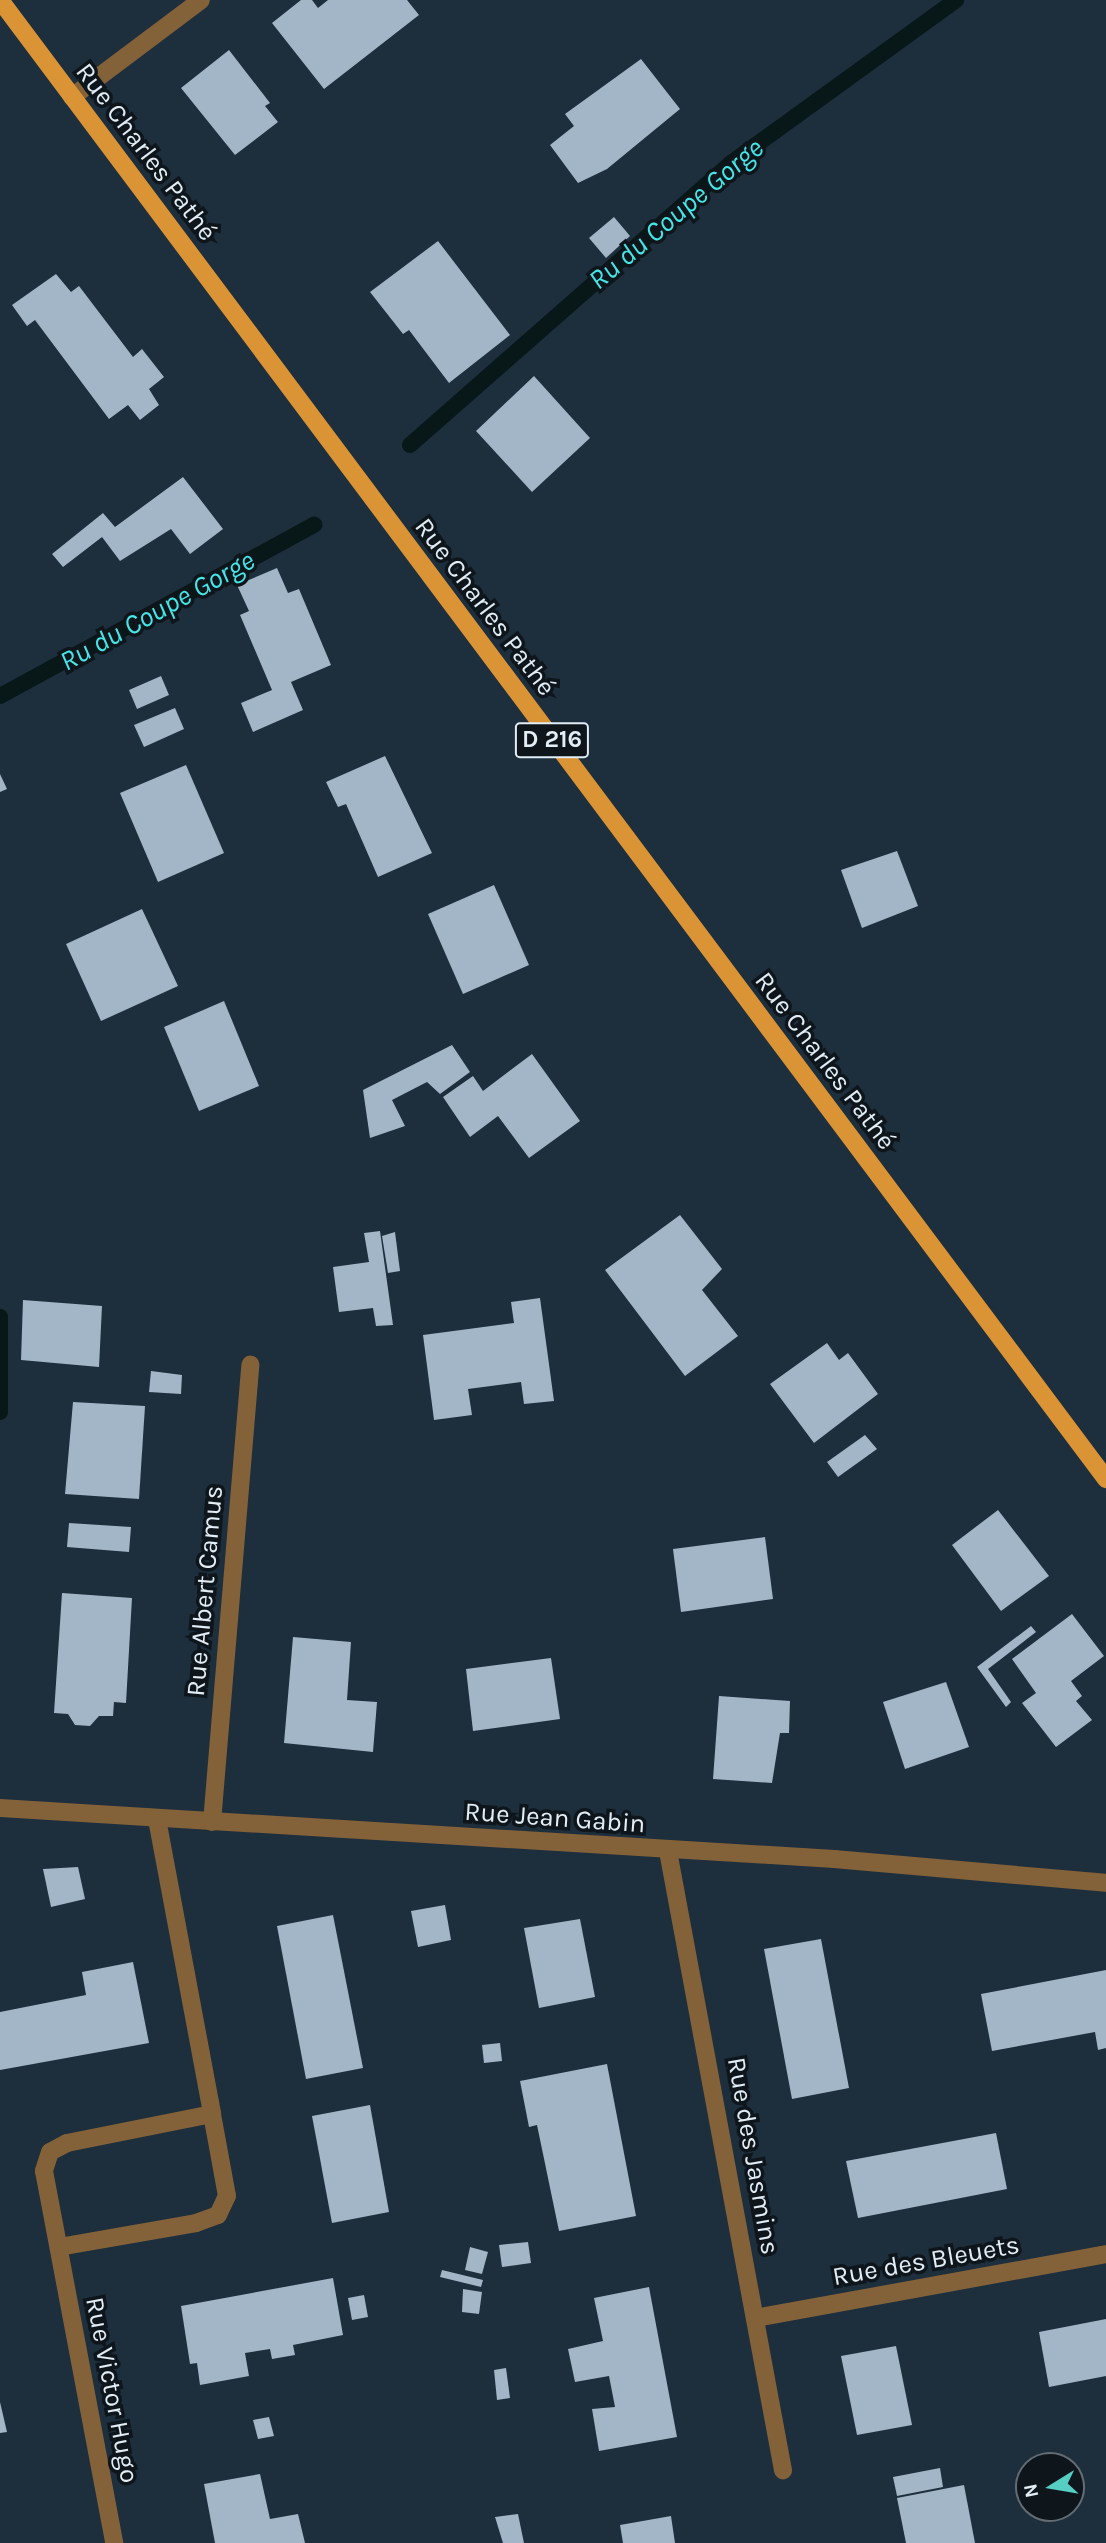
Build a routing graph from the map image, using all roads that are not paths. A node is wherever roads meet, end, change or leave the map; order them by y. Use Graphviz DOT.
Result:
graph roads {
  1 [pos="0,0"];
  2 [pos="201,0"];
  3 [pos="72,97"];
  4 [pos="250,1365"];
  5 [pos="1106,1479"];
  6 [pos="0,1808"];
  7 [pos="158,1819"];
  8 [pos="212,1822"];
  9 [pos="668,1851"];
  10 [pos="1106,1883"];
  11 [pos="212,2114"];
  12 [pos="59,2248"];
  13 [pos="1106,2254"];
  14 [pos="755,2318"];
  15 [pos="783,2470"];
  16 [pos="114,2543"];
  1 -- 3 [label="main road, Rue Charles Pathé / D 216"];
  2 -- 3 [label="street"];
  3 -- 5 [label="main road, Rue Charles Pathé / D 216"];
  4 -- 8 [label="street, Rue Albert Camus"];
  6 -- 7 [label="street, Rue Jean Gabin"];
  7 -- 8 [label="street, Rue Jean Gabin"];
  7 -- 11 [label="street"];
  8 -- 9 [label="street, Rue Jean Gabin"];
  9 -- 10 [label="street, Rue Jean Gabin"];
  9 -- 14 [label="street, Rue des Jasmins"];
  11 -- 12 [label="street, Rue Victor Hugo"];
  11 -- 12 [label="street"];
  12 -- 16 [label="street, Rue Victor Hugo"];
  13 -- 14 [label="street, Rue des Bleuets"];
  14 -- 15 [label="street, Rue des Jasmins"];
}
